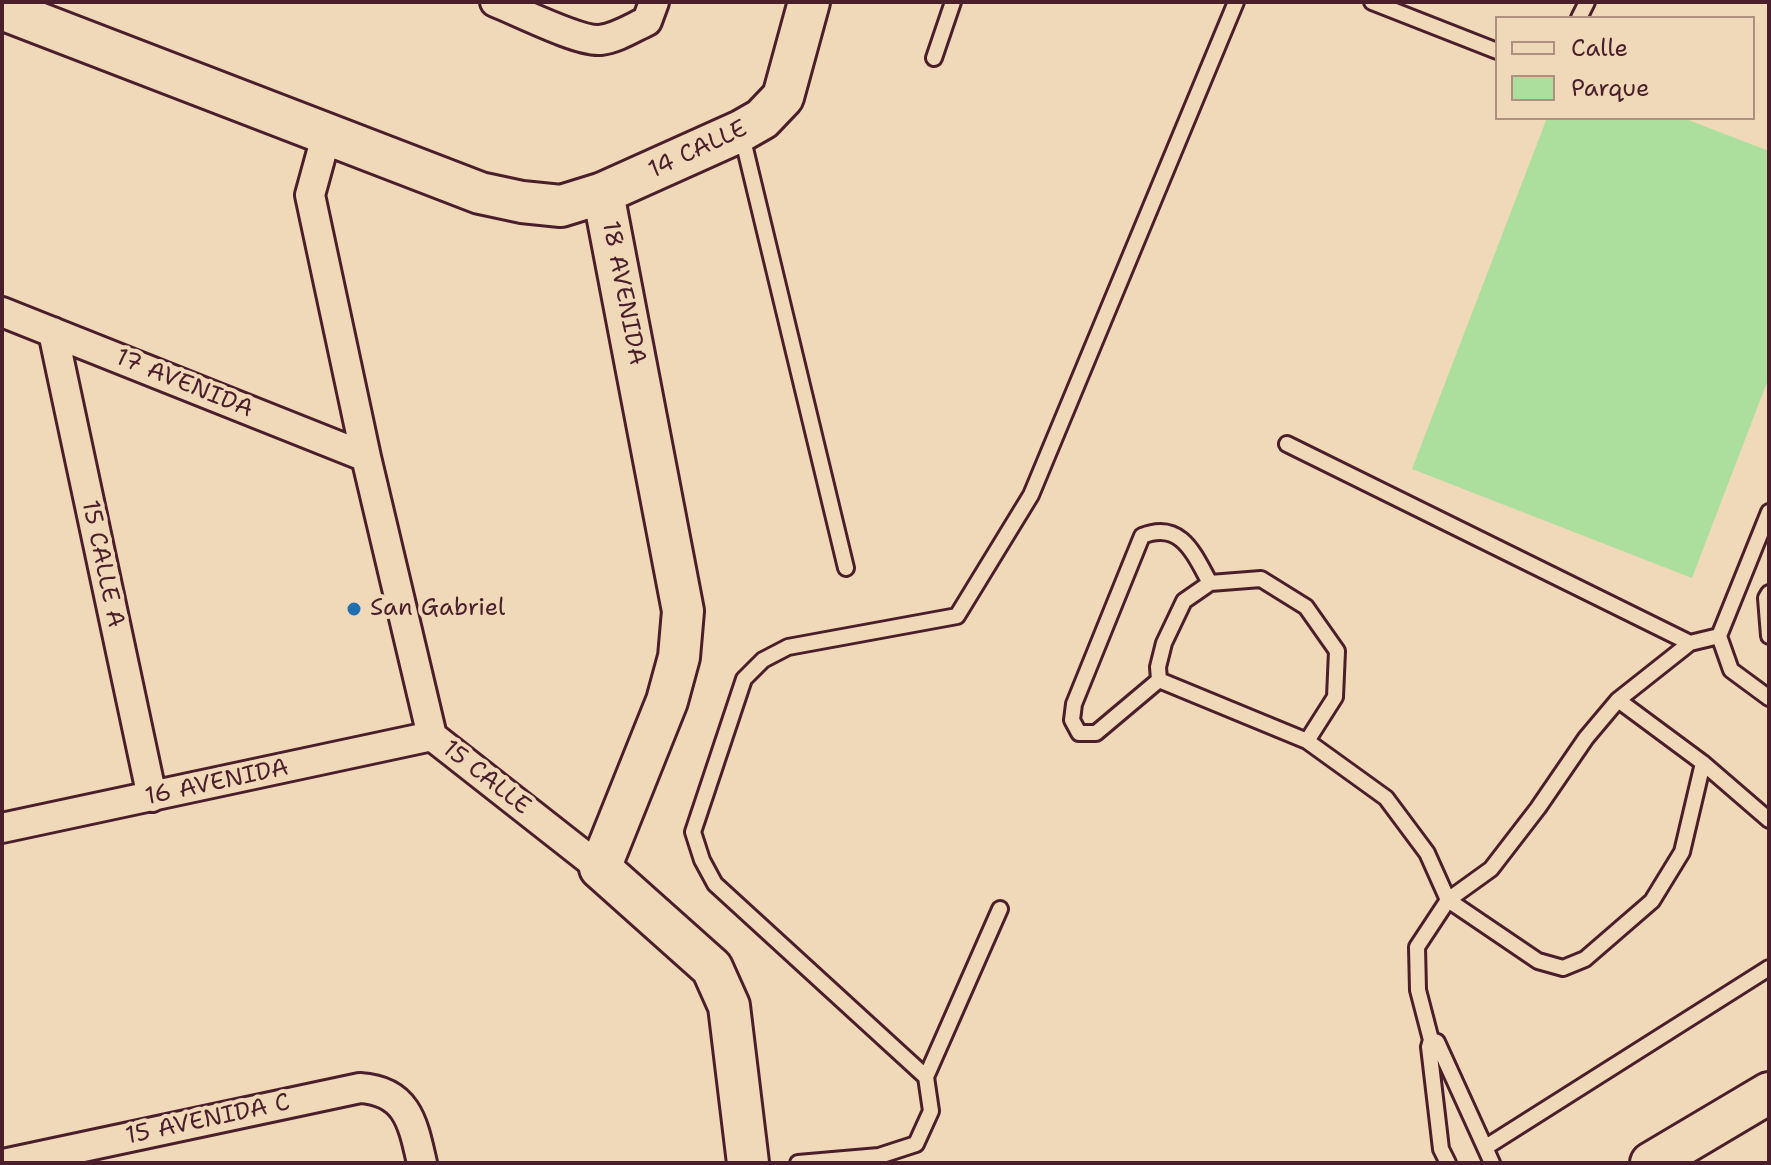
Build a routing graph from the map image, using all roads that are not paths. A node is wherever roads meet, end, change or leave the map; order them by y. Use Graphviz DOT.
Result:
graph roads {
  1 [pos="495,2"];
  2 [pos="654,2"];
  3 [pos="809,2"];
  4 [pos="953,2"];
  5 [pos="1236,2"];
  6 [pos="1372,2"];
  7 [pos="2,9"];
  8 [pos="1495,50"];
  9 [pos="934,58"];
  10 [pos="741,131"];
  11 [pos="327,133"];
  12 [pos="603,193"];
  13 [pos="2,312"];
  14 [pos="53,332"];
  15 [pos="1287,444"];
  16 [pos="366,457"];
  17 [pos="1769,512"];
  18 [pos="846,568"];
  19 [pos="1210,583"];
  20 [pos="1769,593"];
  21 [pos="1719,636"];
  22 [pos="1769,636"];
  23 [pos="1690,643"];
  24 [pos="1159,680"];
  25 [pos="1769,698"];
  26 [pos="1618,700"];
  27 [pos="432,736"];
  28 [pos="1307,741"];
  29 [pos="1703,763"];
  30 [pos="152,797"];
  31 [pos="1769,820"];
  32 [pos="2,828"];
  33 [pos="600,868"];
  34 [pos="1448,900"];
  35 [pos="1000,909"];
  36 [pos="1769,968"];
  37 [pos="1431,1040"];
  38 [pos="926,1077"];
  39 [pos="1769,1093"];
  40 [pos="1486,1147"];
  41 [pos="8,1163"];
  42 [pos="422,1163"];
  43 [pos="748,1163"];
  44 [pos="798,1163"];
  45 [pos="1448,1163"];
  46 [pos="1492,1163"];
  47 [pos="1651,1163"];
  1 -- 2 [label="street"];
  3 -- 10 [label="street, 14 CALLE"];
  4 -- 9 [label="lane"];
  5 -- 38 [label="lane"];
  6 -- 8 [label="lane"];
  7 -- 11 [label="street, 18 AVENIDA"];
  10 -- 12 [label="street, 14 CALLE"];
  10 -- 18 [label="lane"];
  11 -- 12 [label="street, 18 AVENIDA"];
  11 -- 16 [label="street, 15 CALLE"];
  12 -- 33 [label="street, 18 AVENIDA"];
  13 -- 14 [label="street, 17 AVENIDA"];
  14 -- 16 [label="street, 17 AVENIDA"];
  14 -- 30 [label="street, 15 CALLE A"];
  15 -- 23 [label="lane"];
  16 -- 27 [label="street, 15 CALLE"];
  17 -- 21 [label="lane"];
  19 -- 24 [label="lane"];
  19 -- 24 [label="lane"];
  19 -- 28 [label="lane"];
  20 -- 22 [label="lane"];
  21 -- 23 [label="lane"];
  21 -- 25 [label="lane"];
  23 -- 26 [label="lane"];
  24 -- 28 [label="lane"];
  26 -- 29 [label="lane"];
  26 -- 34 [label="lane"];
  27 -- 30 [label="street, 16 AVENIDA"];
  27 -- 33 [label="street, 15 CALLE"];
  28 -- 34 [label="lane"];
  29 -- 31 [label="lane"];
  29 -- 34 [label="lane"];
  30 -- 32 [label="street, 16 AVENIDA"];
  33 -- 43 [label="street, 15 CALLE"];
  34 -- 37 [label="lane"];
  35 -- 38 [label="lane"];
  36 -- 40 [label="lane"];
  37 -- 40 [label="lane"];
  37 -- 45 [label="lane"];
  38 -- 44 [label="lane"];
  39 -- 47 [label="street"];
  40 -- 46 [label="lane"];
  41 -- 42 [label="street, 15 AVENIDA C"];
}
